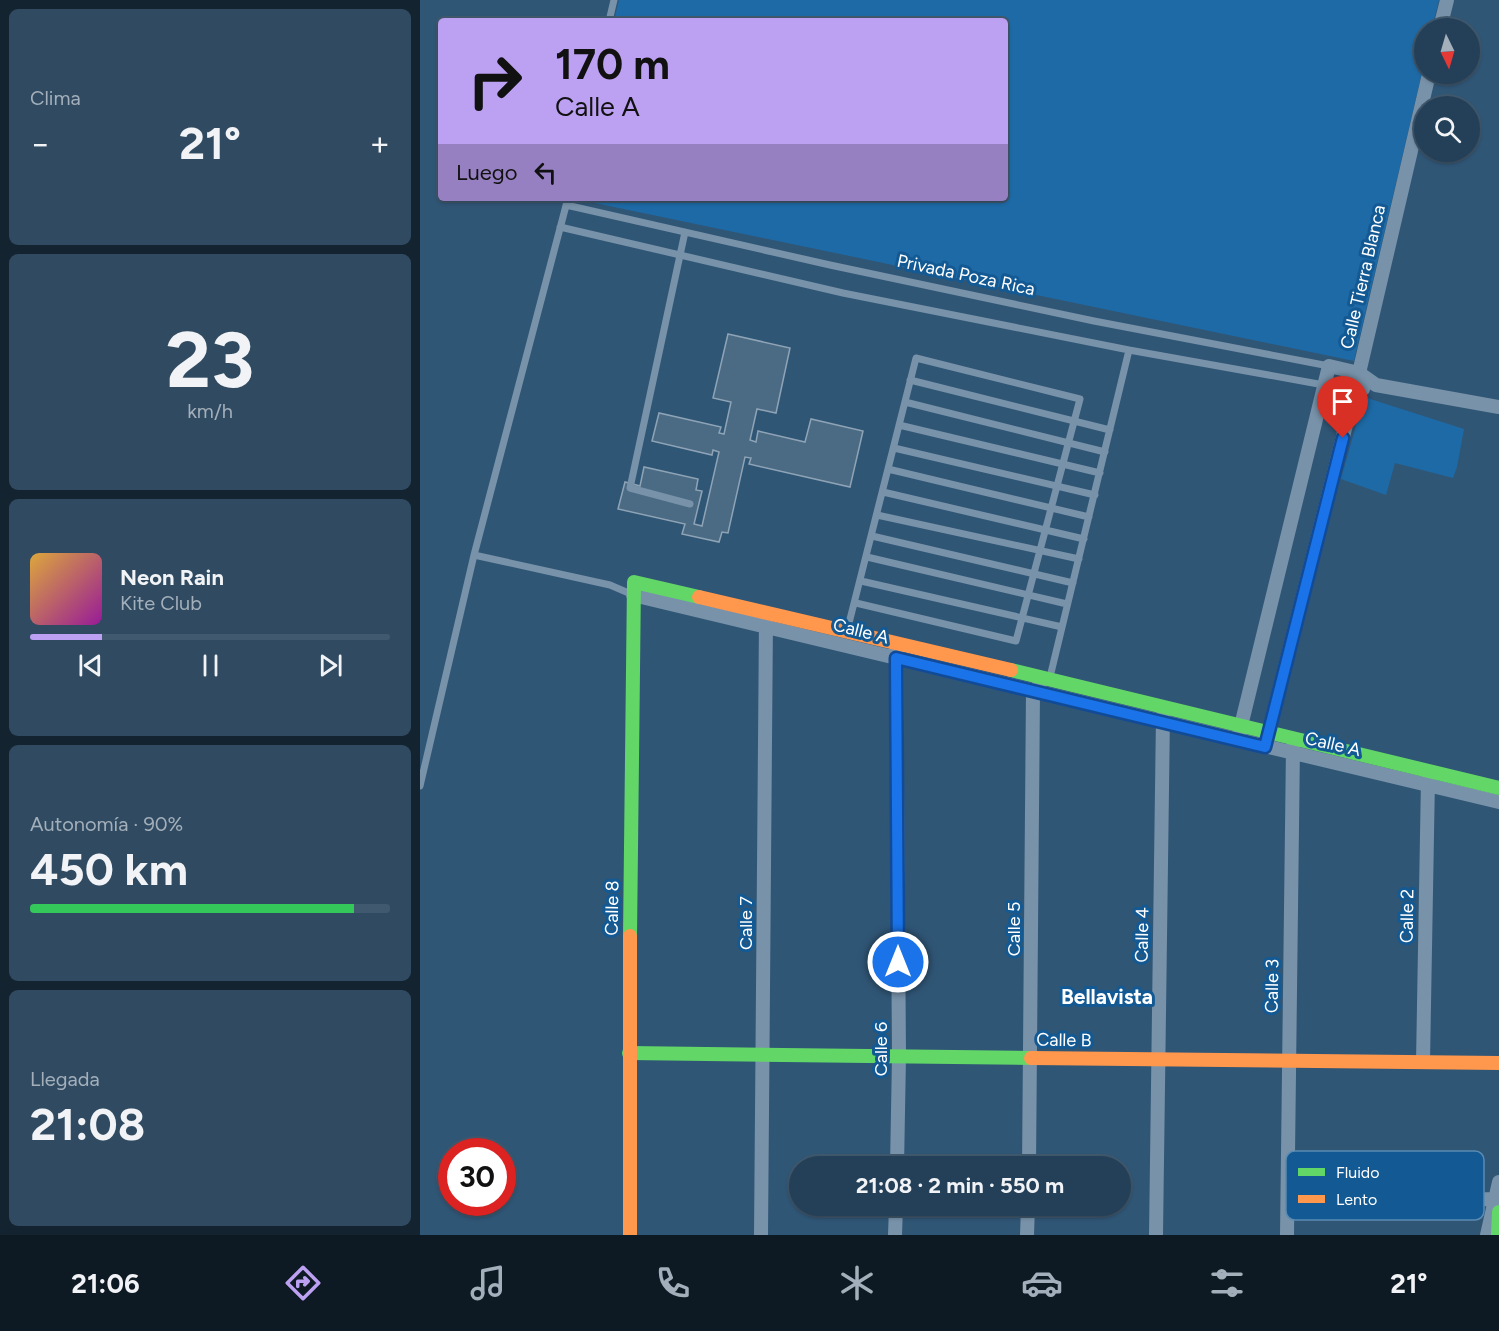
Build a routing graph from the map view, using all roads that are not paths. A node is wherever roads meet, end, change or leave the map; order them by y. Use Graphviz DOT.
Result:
graph roads {
  1 [pos="614,0"];
  2 [pos="1447,0"];
  3 [pos="610,18"];
  4 [pos="1442,18"];
  5 [pos="1427,84"];
  6 [pos="567,201"];
  7 [pos="560,227"];
  8 [pos="686,232"];
  9 [pos="679,255"];
  10 [pos="1129,350"];
  11 [pos="1329,366"];
  12 [pos="1359,373"];
  13 [pos="910,380"];
  14 [pos="1324,385"];
  15 [pos="1376,385"];
  16 [pos="1354,392"];
  17 [pos="905,402"];
  18 [pos="1499,407"];
  19 [pos="1074,421"];
  20 [pos="899,425"];
  21 [pos="1110,430"];
  22 [pos="1068,442"];
  23 [pos="894,448"];
  24 [pos="1105,452"];
  25 [pos="1062,463"];
  26 [pos="888,470"];
  27 [pos="1100,473"];
  28 [pos="1056,486"];
  29 [pos="883,492"];
  30 [pos="1095,495"];
  31 [pos="690,504"];
  32 [pos="1051,508"];
  33 [pos="877,515"];
  34 [pos="1089,517"];
  35 [pos="1045,530"];
  36 [pos="872,536"];
  37 [pos="1083,538"];
  38 [pos="1040,551"];
  39 [pos="474,555"];
  40 [pos="867,557"];
  41 [pos="1079,559"];
  42 [pos="1033,574"];
  43 [pos="861,581"];
  44 [pos="1073,583"];
  45 [pos="610,585"];
  46 [pos="634,588"];
  47 [pos="1028,595"];
  48 [pos="856,603"];
  49 [pos="1067,604"];
  50 [pos="1021,618"];
  51 [pos="766,619"];
  52 [pos="1062,627"];
  53 [pos="845,638"];
  54 [pos="896,643"];
  55 [pos="896,658"];
  56 [pos="1050,679"];
  57 [pos="1033,691"];
  58 [pos="1163,707"];
  59 [pos="1163,722"];
  60 [pos="1241,726"];
  61 [pos="1269,732"];
  62 [pos="1293,738"];
  63 [pos="1238,740"];
  64 [pos="1265,747"];
  65 [pos="1293,753"];
  66 [pos="1428,770"];
  67 [pos="1427,785"];
  68 [pos="420,786"];
  69 [pos="1499,788"];
  70 [pos="1499,802"];
  71 [pos="629,1053"];
  72 [pos="764,1054"];
  73 [pos="899,1056"];
  74 [pos="1031,1058"];
  75 [pos="1158,1059"];
  76 [pos="1289,1060"];
  77 [pos="1423,1062"];
  78 [pos="1499,1063"];
  79 [pos="1288,1151"];
  80 [pos="897,1156"];
  81 [pos="1029,1156"];
  82 [pos="1499,1182"];
  83 [pos="1497,1205"];
  84 [pos="896,1216"];
  85 [pos="1028,1216"];
  86 [pos="1287,1220"];
  87 [pos="630,1235"];
  88 [pos="761,1235"];
  89 [pos="895,1235"];
  90 [pos="1027,1235"];
  91 [pos="1156,1235"];
  92 [pos="1287,1235"];
  93 [pos="1487,1235"];
  94 [pos="1497,1235"];
  1 -- 3 [label="lane"];
  2 -- 4 [label="street"];
  5 -- 12 [label="street, Calle Tierra Blanca"];
  6 -- 7 [label="lane"];
  6 -- 8 [label="lane, Privada Poza Rica"];
  7 -- 9 [label="lane"];
  7 -- 39 [label="lane"];
  8 -- 9 [label="lane"];
  8 -- 11 [label="lane, Privada Poza Rica"];
  9 -- 10 [label="lane"];
  9 -- 31 [label="lane"];
  10 -- 14 [label="lane"];
  10 -- 21 [label="lane"];
  11 -- 12 [label="street, Privada Poza Rica"];
  11 -- 14 [label="street, Calle Tierra Blanca"];
  12 -- 15 [label="street"];
  12 -- 16 [label="street, Calle Tierra Blanca"];
  13 -- 17 [label="lane"];
  13 -- 19 [label="lane"];
  13 -- 19 [label="lane"];
  14 -- 16 [label="street"];
  14 -- 60 [label="street, Calle Tierra Blanca"];
  15 -- 16 [label="street"];
  15 -- 18 [label="street"];
  16 -- 61 [label="street, Calle Tierra Blanca"];
  17 -- 20 [label="lane"];
  17 -- 22 [label="lane"];
  19 -- 21 [label="lane"];
  19 -- 22 [label="lane"];
  20 -- 23 [label="lane"];
  20 -- 25 [label="lane"];
  21 -- 24 [label="lane"];
  22 -- 24 [label="lane"];
  22 -- 25 [label="lane"];
  23 -- 26 [label="lane"];
  23 -- 28 [label="lane"];
  24 -- 27 [label="lane"];
  25 -- 27 [label="lane"];
  25 -- 28 [label="lane"];
  26 -- 29 [label="lane"];
  26 -- 32 [label="lane"];
  27 -- 30 [label="lane"];
  28 -- 30 [label="lane"];
  28 -- 32 [label="lane"];
  29 -- 33 [label="lane"];
  29 -- 35 [label="lane"];
  30 -- 34 [label="lane"];
  32 -- 34 [label="lane"];
  32 -- 35 [label="lane"];
  33 -- 36 [label="lane"];
  33 -- 38 [label="lane"];
  34 -- 37 [label="lane"];
  35 -- 37 [label="lane"];
  35 -- 38 [label="lane"];
  36 -- 40 [label="lane"];
  36 -- 42 [label="lane"];
  37 -- 41 [label="lane"];
  38 -- 41 [label="lane"];
  38 -- 42 [label="lane"];
  39 -- 45 [label="lane"];
  39 -- 68 [label="lane"];
  40 -- 43 [label="lane"];
  40 -- 47 [label="lane"];
  41 -- 44 [label="lane"];
  42 -- 44 [label="lane"];
  42 -- 47 [label="lane"];
  43 -- 48 [label="lane"];
  43 -- 50 [label="lane"];
  44 -- 49 [label="lane"];
  45 -- 46 [label="lane"];
  45 -- 46 [label="lane"];
  46 -- 51 [label="street, Calle A"];
  46 -- 71 [label="street, Calle 8"];
  47 -- 49 [label="lane"];
  47 -- 50 [label="lane"];
  48 -- 50 [label="lane"];
  48 -- 53 [label="lane"];
  49 -- 52 [label="lane"];
  50 -- 52 [label="lane"];
  51 -- 53 [label="street, Calle A"];
  51 -- 72 [label="street, Calle 7"];
  52 -- 56 [label="lane"];
  53 -- 54 [label="street, Calle A"];
  53 -- 55 [label="street, Calle A"];
  54 -- 55 [label="street, Calle 6"];
  54 -- 56 [label="street, Calle A"];
  55 -- 57 [label="street, Calle A"];
  55 -- 73 [label="street, Calle 6"];
  56 -- 57 [label="street"];
  56 -- 58 [label="street, Calle A"];
  57 -- 59 [label="street, Calle A"];
  57 -- 74 [label="street, Calle 5"];
  58 -- 59 [label="street, Calle 4"];
  58 -- 60 [label="street, Calle A"];
  59 -- 63 [label="street, Calle A"];
  59 -- 75 [label="street, Calle 4"];
  60 -- 61 [label="street, Calle A"];
  60 -- 63 [label="street, Calle Tierra Blanca"];
  61 -- 62 [label="street, Calle A"];
  61 -- 64 [label="street, Calle Tierra Blanca"];
  62 -- 65 [label="street, Calle 3"];
  62 -- 66 [label="street, Calle A"];
  63 -- 64 [label="street, Calle A"];
  64 -- 65 [label="street, Calle A"];
  65 -- 67 [label="street, Calle A"];
  65 -- 76 [label="street, Calle 3"];
  66 -- 67 [label="street, Calle 2"];
  66 -- 69 [label="street, Calle A"];
  67 -- 70 [label="street, Calle A"];
  67 -- 77 [label="street, Calle 2"];
  71 -- 72 [label="street, Calle B"];
  71 -- 87 [label="street, Calle 8"];
  72 -- 73 [label="street, Calle B"];
  72 -- 88 [label="street, Calle 7"];
  73 -- 74 [label="street, Calle B"];
  73 -- 80 [label="street, Calle 6"];
  74 -- 75 [label="street, Calle B"];
  74 -- 81 [label="street, Calle 5"];
  75 -- 76 [label="street, Calle B"];
  75 -- 91 [label="street, Calle 4"];
  76 -- 77 [label="street, Calle B"];
  76 -- 79 [label="street, Calle 3"];
  77 -- 78 [label="street, Calle B"];
  82 -- 83 [label="street"];
  83 -- 93 [label="street"];
  83 -- 94 [label="street"];
  84 -- 89 [label="street"];
  85 -- 90 [label="street"];
  86 -- 92 [label="street, Calle 3"];
}
